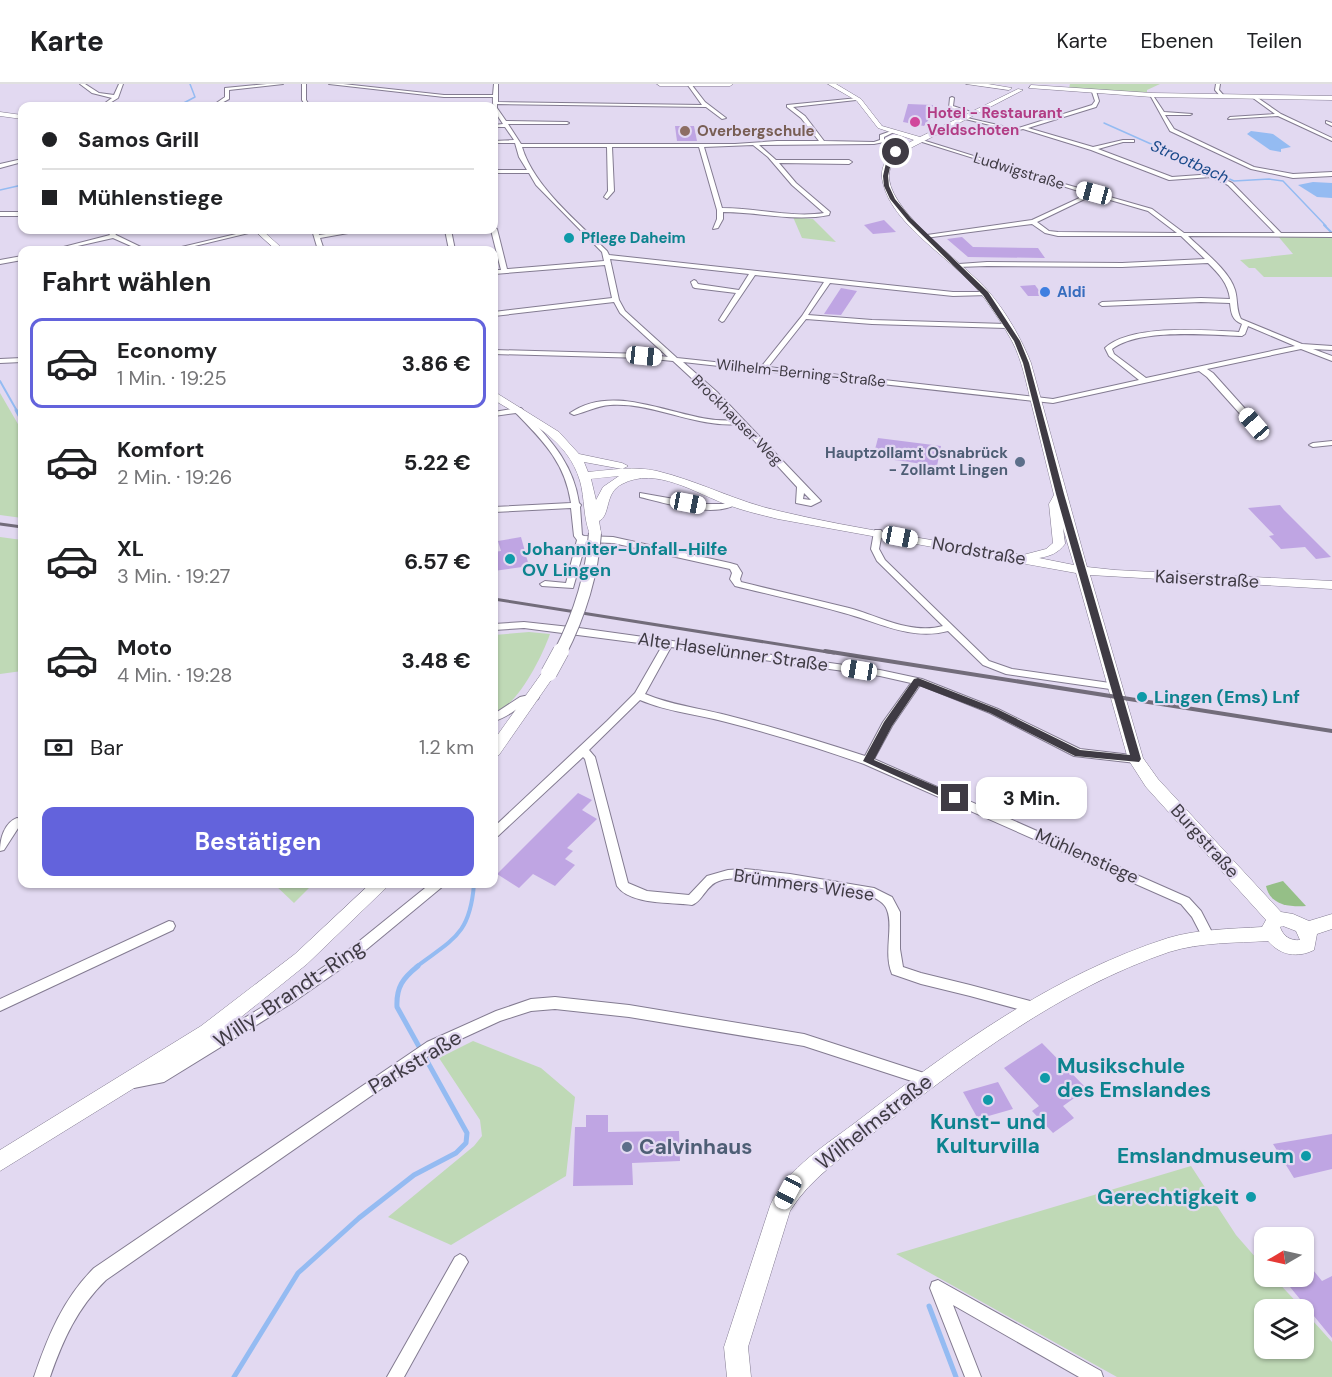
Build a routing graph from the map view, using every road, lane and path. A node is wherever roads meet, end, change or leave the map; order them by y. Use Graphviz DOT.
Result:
graph roads {
  1 [pos="82,84"];
  2 [pos="121,84"];
  3 [pos="281,84"];
  4 [pos="304,84"];
  5 [pos="332,84"];
  6 [pos="496,84"];
  7 [pos="660,84"];
  8 [pos="689,84"];
  9 [pos="730,84"];
  10 [pos="831,84"];
  11 [pos="969,84"];
  12 [pos="982,84"];
  13 [pos="1218,84"];
  14 [pos="1014,87"];
  15 [pos="1029,87"];
  16 [pos="1094,92"];
  17 [pos="1152,95"];
  18 [pos="1223,96"];
  19 [pos="116,97"];
  20 [pos="1255,97"];
  21 [pos="952,98"];
  22 [pos="1332,98"];
  23 [pos="856,99"];
  24 [pos="494,100"];
  25 [pos="109,102"];
  26 [pos="222,102"];
  27 [pos="305,102"];
  28 [pos="706,106"];
  29 [pos="1162,112"];
  30 [pos="0,114"];
  31 [pos="972,114"];
  32 [pos="1190,114"];
  33 [pos="1279,115"];
  34 [pos="18,116"];
  35 [pos="498,116"];
  36 [pos="724,118"];
  37 [pos="963,118"];
  38 [pos="1230,118"];
  39 [pos="567,123"];
  40 [pos="504,124"];
  41 [pos="498,125"];
  42 [pos="1023,128"];
  43 [pos="892,131"];
  44 [pos="1332,131"];
  45 [pos="1316,132"];
  46 [pos="921,140"];
  47 [pos="1132,141"];
  48 [pos="1332,141"];
  49 [pos="498,142"];
  50 [pos="822,142"];
  51 [pos="518,144"];
  52 [pos="755,144"];
  53 [pos="609,145"];
  54 [pos="700,145"];
  55 [pos="1092,149"];
  56 [pos="900,150"];
  57 [pos="18,162"];
  58 [pos="774,162"];
  59 [pos="849,162"];
  60 [pos="0,166"];
  61 [pos="530,171"];
  62 [pos="498,172"];
  63 [pos="1332,174"];
  64 [pos="1094,193"];
  65 [pos="607,197"];
  66 [pos="720,210"];
  67 [pos="0,214"];
  68 [pos="18,214"];
  69 [pos="1033,222"];
  70 [pos="715,228"];
  71 [pos="1181,233"];
  72 [pos="109,234"];
  73 [pos="114,234"];
  74 [pos="241,234"];
  75 [pos="262,234"];
  76 [pos="316,234"];
  77 [pos="336,234"];
  78 [pos="495,234"];
  79 [pos="1280,235"];
  80 [pos="1332,235"];
  81 [pos="317,237"];
  82 [pos="927,237"];
  83 [pos="68,246"];
  84 [pos="136,246"];
  85 [pos="189,246"];
  86 [pos="276,246"];
  87 [pos="320,246"];
  88 [pos="18,259"];
  89 [pos="608,260"];
  90 [pos="1211,261"];
  91 [pos="0,262"];
  92 [pos="959,266"];
  93 [pos="504,271"];
  94 [pos="498,272"];
  95 [pos="753,273"];
  96 [pos="829,280"];
  97 [pos="694,282"];
  98 [pos="741,292"];
  99 [pos="986,294"];
  100 [pos="616,300"];
  101 [pos="1234,302"];
  102 [pos="1102,304"];
  103 [pos="498,314"];
  104 [pos="804,317"];
  105 [pos="722,320"];
  106 [pos="1245,324"];
  107 [pos="1006,326"];
  108 [pos="1304,346"];
  109 [pos="1332,348"];
  110 [pos="498,352"];
  111 [pos="673,359"];
  112 [pos="1332,359"];
  113 [pos="18,360"];
  114 [pos="1,361"];
  115 [pos="763,369"];
  116 [pos="1201,369"];
  117 [pos="1145,381"];
  118 [pos="498,398"];
  119 [pos="1035,399"];
  120 [pos="518,410"];
  121 [pos="498,413"];
  122 [pos="574,413"];
  123 [pos="741,422"];
  124 [pos="1254,424"];
  125 [pos="1332,443"];
  126 [pos="1313,445"];
  127 [pos="576,457"];
  128 [pos="654,474"];
  129 [pos="586,476"];
  130 [pos="795,479"];
  131 [pos="1060,494"];
  132 [pos="643,495"];
  133 [pos="734,503"];
  134 [pos="577,505"];
  135 [pos="596,507"];
  136 [pos="498,510"];
  137 [pos="878,532"];
  138 [pos="600,536"];
  139 [pos="582,539"];
  140 [pos="990,554"];
  141 [pos="1083,570"];
  142 [pos="545,584"];
  143 [pos="1332,585"];
  144 [pos="498,627"];
  145 [pos="948,628"];
  146 [pos="668,643"];
  147 [pos="918,681"];
  148 [pos="1117,687"];
  149 [pos="639,695"];
  150 [pos="534,697"];
  151 [pos="498,716"];
  152 [pos="498,742"];
  153 [pos="579,753"];
  154 [pos="1136,759"];
  155 [pos="868,761"];
  156 [pos="16,822"];
  157 [pos="498,829"];
  158 [pos="0,847"];
  159 [pos="377,888"];
  160 [pos="433,888"];
  161 [pos="1332,921"];
  162 [pos="169,926"];
  163 [pos="1275,927"];
  164 [pos="1306,929"];
  165 [pos="1209,938"];
  166 [pos="0,1005"];
  167 [pos="1034,1008"];
  168 [pos="927,1080"];
  169 [pos="128,1082"];
  170 [pos="0,1161"];
  171 [pos="460,1263"];
  172 [pos="42,1377"];
  173 [pos="395,1377"];
  174 [pos="739,1377"];
  175 [pos="973,1377"];
  176 [pos="1095,1377"];
  1 -- 19 [label="street"];
  2 -- 19 [label="street"];
  3 -- 26 [label="street"];
  4 -- 27 [label="street"];
  5 -- 24 [label="street"];
  6 -- 24 [label="street, Brockhauser Weg"];
  7 -- 8 [label="main road"];
  8 -- 9 [label="main road"];
  8 -- 28 [label="street"];
  10 -- 23 [label="main road"];
  11 -- 14 [label="main road"];
  12 -- 14 [label="main road"];
  13 -- 18 [label="street"];
  14 -- 15 [label="main road"];
  14 -- 31 [label="main road"];
  15 -- 16 [label="main road"];
  16 -- 17 [label="main road"];
  16 -- 42 [label="street"];
  17 -- 18 [label="main road"];
  17 -- 29 [label="street"];
  18 -- 20 [label="main road"];
  19 -- 25 [label="street"];
  20 -- 22 [label="main road"];
  20 -- 33 [label="street"];
  21 -- 31 [label="street"];
  23 -- 43 [label="main road"];
  23 -- 50 [label="street"];
  24 -- 28 [label="street"];
  28 -- 36 [label="street"];
  29 -- 32 [label="street"];
  29 -- 63 [label="street"];
  30 -- 34 [label="main road"];
  31 -- 37 [label="main road"];
  33 -- 38 [label="street"];
  33 -- 45 [label="street"];
  35 -- 40 [label="street, Brockhauser Weg"];
  37 -- 42 [label="street"];
  37 -- 46 [label="main road"];
  39 -- 40 [label="street"];
  40 -- 41 [label="street"];
  40 -- 51 [label="street, Brockhauser Weg"];
  42 -- 55 [label="street"];
  43 -- 46 [label="main road"];
  43 -- 50 [label="street"];
  43 -- 56 [label="main road"];
  44 -- 45 [label="street"];
  45 -- 48 [label="street"];
  46 -- 56 [label="main road"];
  46 -- 64 [label="street, Ludwigstraße"];
  47 -- 55 [label="street"];
  49 -- 51 [label="street"];
  50 -- 52 [label="street"];
  51 -- 53 [label="street"];
  51 -- 61 [label="street, Brockhauser Weg"];
  52 -- 54 [label="street"];
  52 -- 58 [label="street"];
  53 -- 54 [label="street"];
  53 -- 65 [label="street"];
  54 -- 66 [label="street"];
  55 -- 79 [label="street"];
  56 -- 82 [label="main road, Burgstraße"];
  57 -- 60 [label="street"];
  58 -- 59 [label="street"];
  58 -- 66 [label="street"];
  61 -- 62 [label="street"];
  61 -- 89 [label="street, Brockhauser Weg"];
  64 -- 69 [label="street"];
  64 -- 71 [label="street, Ludwigstraße"];
  66 -- 70 [label="street"];
  67 -- 68 [label="street"];
  69 -- 71 [label="street"];
  69 -- 82 [label="street"];
  71 -- 79 [label="street"];
  71 -- 90 [label="street, Ludwigstraße"];
  72 -- 83 [label="street"];
  73 -- 84 [label="street"];
  74 -- 85 [label="street"];
  75 -- 86 [label="main road"];
  76 -- 81 [label="street"];
  77 -- 81 [label="street"];
  78 -- 93 [label="street"];
  79 -- 80 [label="street"];
  81 -- 87 [label="street"];
  82 -- 92 [label="main road, Burgstraße"];
  88 -- 91 [label="street"];
  89 -- 93 [label="street"];
  89 -- 95 [label="street"];
  89 -- 100 [label="street, Brockhauser Weg"];
  90 -- 92 [label="street"];
  90 -- 101 [label="street, Ludwigstraße"];
  92 -- 99 [label="main road, Burgstraße"];
  93 -- 94 [label="street"];
  95 -- 96 [label="street"];
  95 -- 98 [label="street"];
  96 -- 99 [label="street"];
  96 -- 104 [label="street"];
  97 -- 98 [label="street"];
  98 -- 105 [label="street"];
  99 -- 107 [label="main road, Burgstraße"];
  100 -- 103 [label="street"];
  100 -- 111 [label="street, Brockhauser Weg"];
  101 -- 102 [label="street"];
  101 -- 106 [label="street, Ludwigstraße"];
  104 -- 107 [label="street"];
  104 -- 115 [label="street"];
  106 -- 108 [label="street"];
  106 -- 117 [label="street"];
  107 -- 119 [label="main road, Burgstraße"];
  108 -- 109 [label="street"];
  108 -- 112 [label="street"];
  108 -- 116 [label="street, Wilhelm-Berning-Straße"];
  110 -- 111 [label="street, Wilhelm-Berning-Straße"];
  111 -- 115 [label="street, Wilhelm-Berning-Straße"];
  111 -- 123 [label="street, Brockhauser Weg"];
  113 -- 114 [label="street"];
  115 -- 119 [label="street, Wilhelm-Berning-Straße"];
  116 -- 117 [label="street, Wilhelm-Berning-Straße"];
  116 -- 124 [label="street"];
  117 -- 119 [label="street, Wilhelm-Berning-Straße"];
  118 -- 120 [label="main road"];
  119 -- 131 [label="main road, Burgstraße"];
  120 -- 121 [label="street"];
  120 -- 127 [label="main road"];
  120 -- 134 [label="street"];
  122 -- 123 [label="street"];
  123 -- 130 [label="street, Brockhauser Weg"];
  125 -- 126 [label="street"];
  127 -- 128 [label="main road"];
  127 -- 129 [label="main road"];
  128 -- 129 [label="main road, Nordstraße"];
  128 -- 133 [label="main road, Nordstraße"];
  128 -- 135 [label="main road, Nordstraße"];
  129 -- 135 [label="main road"];
  130 -- 130 [label="street, Brockhauser Weg"];
  131 -- 140 [label="main road"];
  131 -- 141 [label="main road, Burgstraße"];
  132 -- 133 [label="street, Nordstraße"];
  133 -- 137 [label="main road, Nordstraße"];
  134 -- 136 [label="street"];
  134 -- 139 [label="street"];
  135 -- 138 [label="main road"];
  137 -- 140 [label="main road, Nordstraße"];
  137 -- 145 [label="street"];
  138 -- 139 [label="street"];
  138 -- 145 [label="street"];
  138 -- 150 [label="main road, bridge"];
  139 -- 142 [label="street"];
  140 -- 141 [label="main road, Nordstraße"];
  141 -- 143 [label="main road, Kaiserstraße"];
  141 -- 148 [label="main road, Burgstraße"];
  144 -- 146 [label="street, Alte Haselünner Straße"];
  145 -- 148 [label="street"];
  146 -- 147 [label="street, Alte Haselünner Straße"];
  146 -- 149 [label="street"];
  147 -- 154 [label="street, Alte Haselünner Straße"];
  147 -- 155 [label="street"];
  148 -- 154 [label="main road, Burgstraße"];
  149 -- 153 [label="street"];
  149 -- 155 [label="street, Mühlenstiege"];
  150 -- 151 [label="street"];
  150 -- 152 [label="main road"];
  153 -- 157 [label="street"];
  153 -- 167 [label="street, Brümmers Wiese"];
  154 -- 163 [label="main road, Burgstraße"];
  155 -- 165 [label="street, Mühlenstiege"];
  156 -- 158 [label="street"];
  159 -- 169 [label="main road, Willy-Brandt-Ring"];
  160 -- 169 [label="street, Willy-Brandt-Ring"];
  161 -- 164 [label="main road"];
  162 -- 166 [label="street"];
  163 -- 164 [label="main road"];
  163 -- 164 [label="main road, Burgstraße"];
  163 -- 165 [label="main road, Wilhelmstraße"];
  165 -- 167 [label="main road, Wilhelmstraße"];
  167 -- 168 [label="main road, Wilhelmstraße"];
  168 -- 172 [label="street, Parkstraße"];
  168 -- 174 [label="main road, Wilhelmstraße"];
  169 -- 170 [label="main road, Willy-Brandt-Ring"];
  171 -- 173 [label="street"];
  175 -- 176 [label="street"];
}
